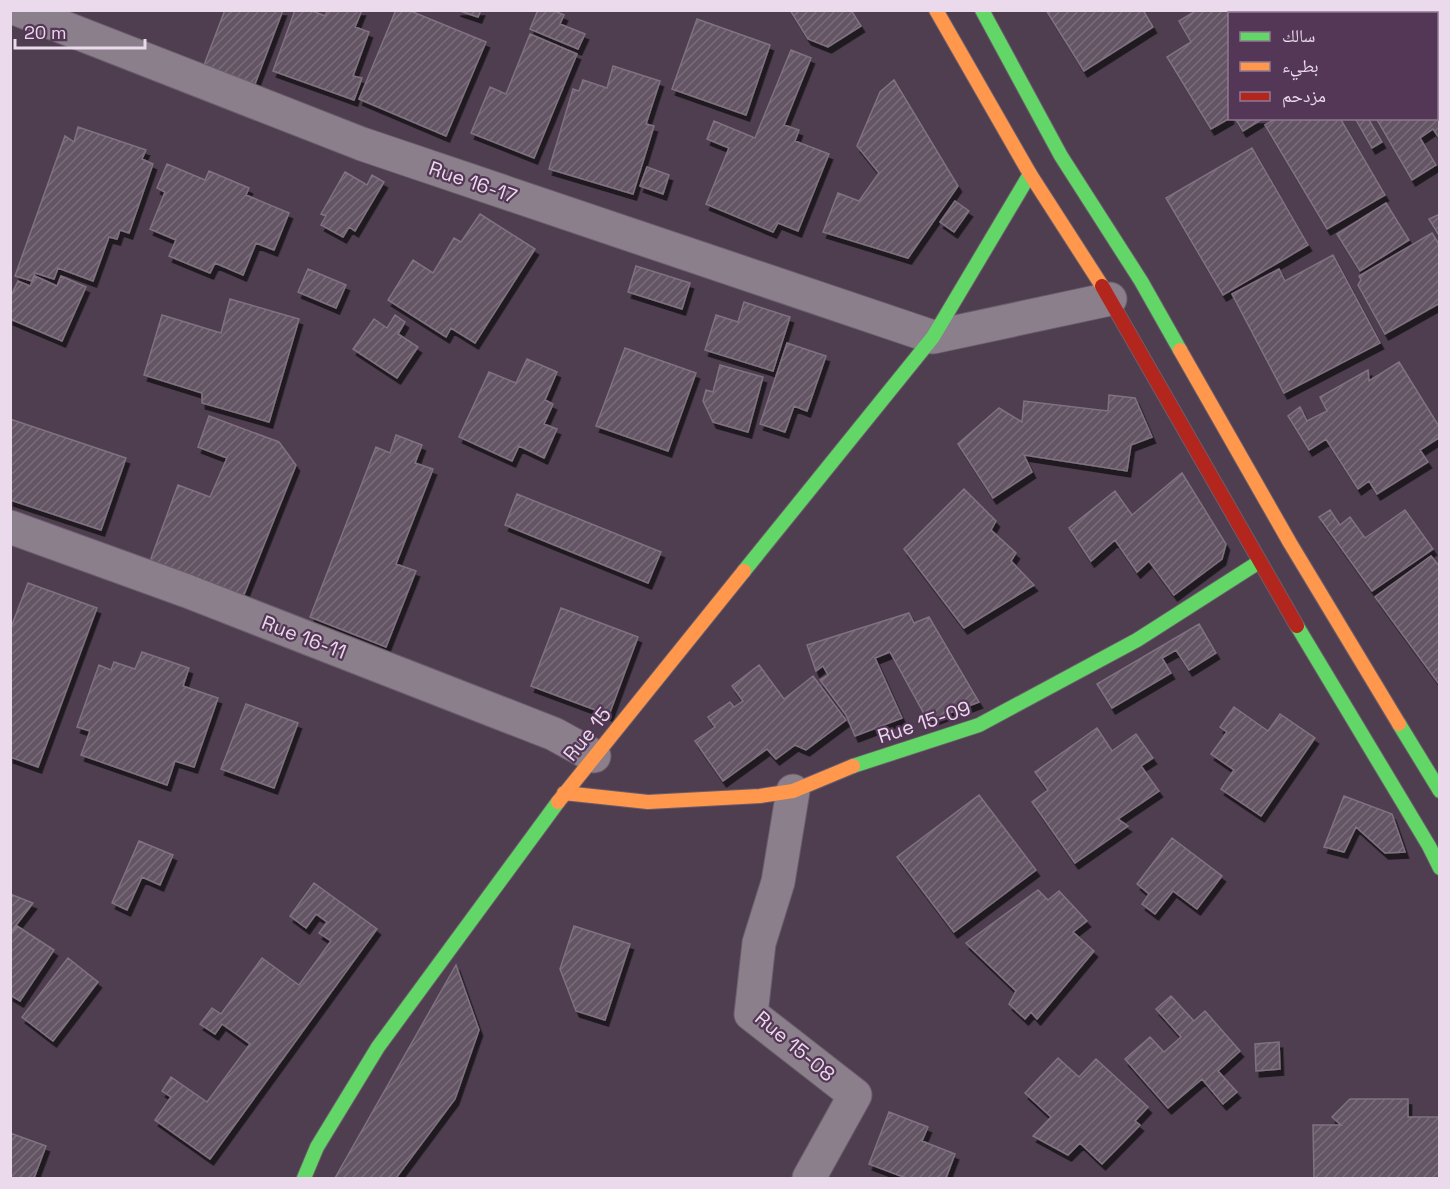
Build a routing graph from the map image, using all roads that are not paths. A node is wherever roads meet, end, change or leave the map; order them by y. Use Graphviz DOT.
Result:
graph roads {
  1 [pos="19,10"];
  2 [pos="936,10"];
  3 [pos="982,10"];
  4 [pos="1030,174"];
  5 [pos="1110,299"];
  6 [pos="933,337"];
  7 [pos="10,527"];
  8 [pos="1259,562"];
  9 [pos="594,756"];
  10 [pos="1440,790"];
  11 [pos="793,791"];
  12 [pos="564,793"];
  13 [pos="1440,868"];
  14 [pos="304,1179"];
  15 [pos="809,1179"];
  1 -- 6 [label="street, Rue 16-17"];
  2 -- 4 [label="street"];
  3 -- 10 [label="street"];
  4 -- 5 [label="street"];
  4 -- 6 [label="street, Rue 15"];
  5 -- 6 [label="street"];
  5 -- 8 [label="street"];
  6 -- 9 [label="street, Rue 15"];
  7 -- 9 [label="street, Rue 16-11"];
  8 -- 11 [label="street, Rue 15-09"];
  8 -- 13 [label="street"];
  9 -- 12 [label="street, Rue 15"];
  11 -- 12 [label="street, Rue 15-09"];
  11 -- 15 [label="street, Rue 15-08"];
  12 -- 14 [label="street, Rue 15"];
}
